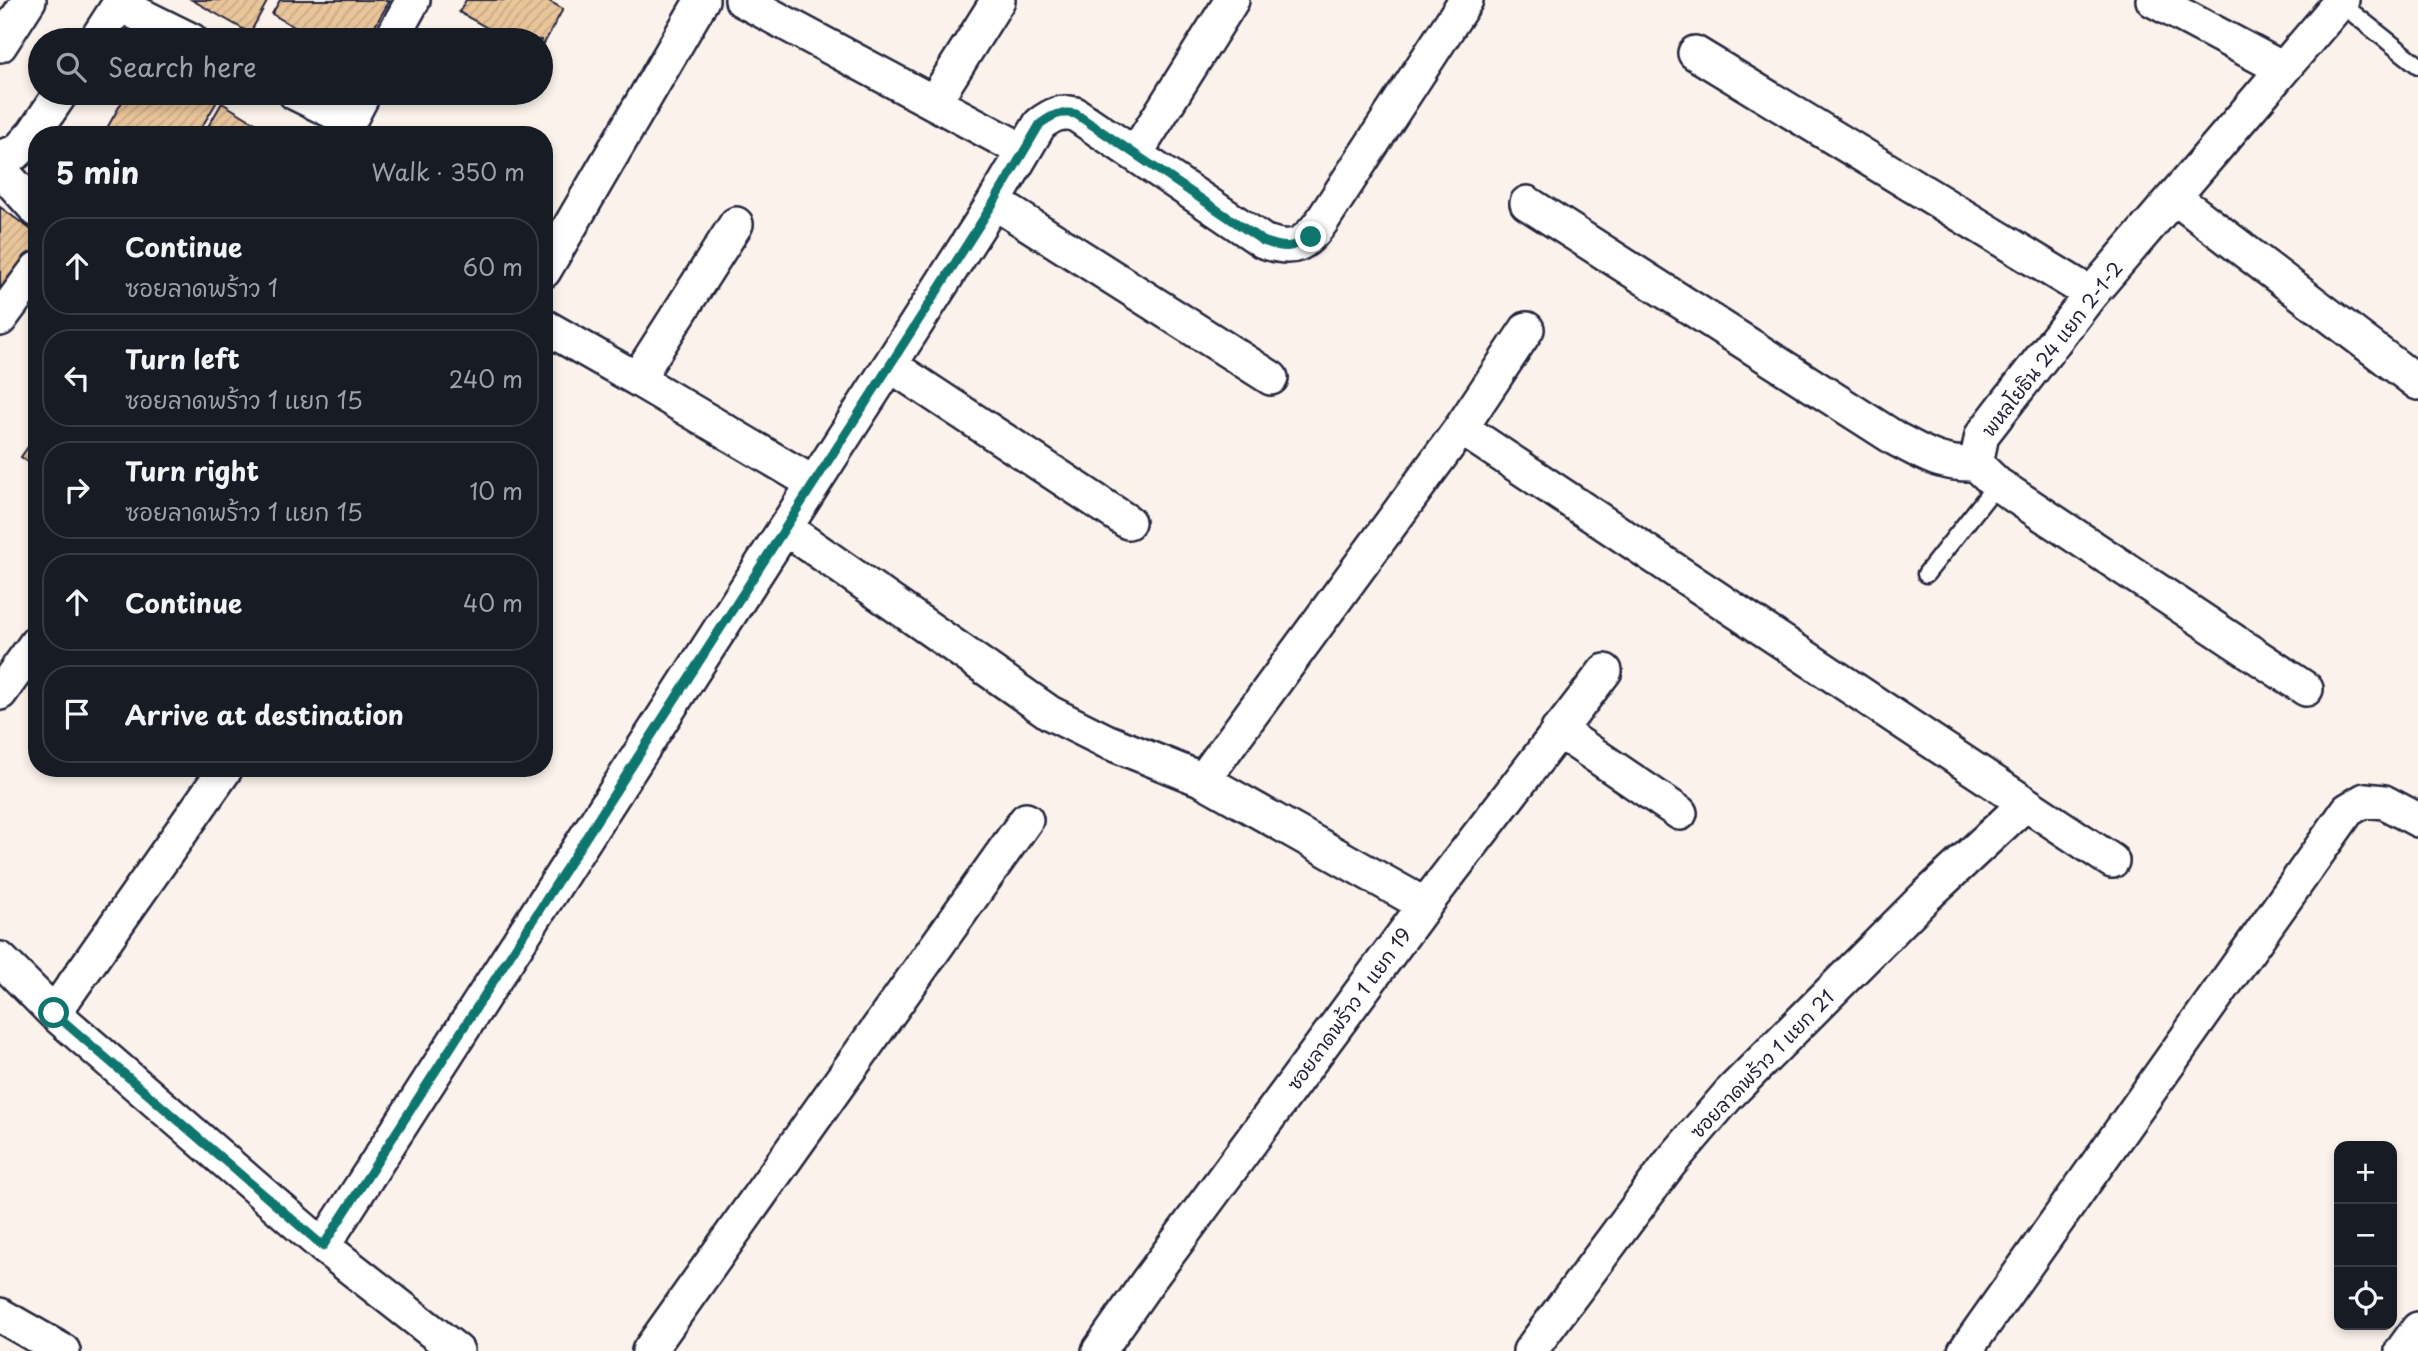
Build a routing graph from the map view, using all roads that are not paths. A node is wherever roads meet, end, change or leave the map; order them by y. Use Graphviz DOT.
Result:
graph roads {
  1 [pos="29,0"];
  2 [pos="412,0"];
  3 [pos="702,0"];
  4 [pos="742,0"];
  5 [pos="998,0"];
  6 [pos="1232,0"];
  7 [pos="1466,0"];
  8 [pos="2153,0"];
  9 [pos="2341,1"];
  10 [pos="121,2"];
  11 [pos="104,28"];
  12 [pos="169,28"];
  13 [pos="397,28"];
  14 [pos="0,45"];
  15 [pos="1695,54"];
  16 [pos="2418,65"];
  17 [pos="2283,69"];
  18 [pos="934,102"];
  19 [pos="53,105"];
  20 [pos="325,105"];
  21 [pos="352,116"];
  22 [pos="39,126"];
  23 [pos="28,140"];
  24 [pos="1024,151"];
  25 [pos="1136,153"];
  26 [pos="0,157"];
  27 [pos="0,169"];
  28 [pos="2174,197"];
  29 [pos="28,200"];
  30 [pos="994,202"];
  31 [pos="1527,203"];
  32 [pos="736,224"];
  33 [pos="553,256"];
  34 [pos="28,281"];
  35 [pos="2091,293"];
  36 [pos="0,319"];
  37 [pos="1527,329"];
  38 [pos="553,331"];
  39 [pos="890,365"];
  40 [pos="1271,378"];
  41 [pos="638,379"];
  42 [pos="2418,383"];
  43 [pos="1461,428"];
  44 [pos="1987,474"];
  45 [pos="813,484"];
  46 [pos="1128,522"];
  47 [pos="785,528"];
  48 [pos="1926,574"];
  49 [pos="28,654"];
  50 [pos="1605,671"];
  51 [pos="2306,689"];
  52 [pos="0,693"];
  53 [pos="1558,730"];
  54 [pos="220,777"];
  55 [pos="1203,780"];
  56 [pos="2025,804"];
  57 [pos="1680,813"];
  58 [pos="1026,820"];
  59 [pos="2418,820"];
  60 [pos="2112,861"];
  61 [pos="1425,905"];
  62 [pos="0,959"];
  63 [pos="54,1013"];
  64 [pos="323,1246"];
  65 [pos="0,1315"];
  66 [pos="2418,1329"];
  67 [pos="62,1351"];
  68 [pos="457,1351"];
  69 [pos="649,1351"];
  70 [pos="1099,1351"];
  71 [pos="1530,1351"];
  72 [pos="1965,1351"];
  73 [pos="2402,1351"];
  1 -- 14 [label="street"];
  2 -- 13 [label="street"];
  3 -- 33 [label="street"];
  4 -- 18 [label="street"];
  5 -- 18 [label="street"];
  6 -- 25 [label="street"];
  7 -- 25 [label="street"];
  8 -- 17 [label="street"];
  9 -- 16 [label="lane"];
  9 -- 17 [label="street, พหลโยธิน 24 แยก 2-1-2"];
  10 -- 11 [label="street"];
  10 -- 12 [label="street"];
  15 -- 35 [label="street"];
  17 -- 28 [label="street, พหลโยธิน 24 แยก 2-1-2"];
  18 -- 24 [label="street"];
  19 -- 22 [label="street"];
  20 -- 21 [label="street"];
  23 -- 26 [label="street"];
  24 -- 25 [label="street"];
  24 -- 30 [label="street"];
  27 -- 29 [label="street"];
  28 -- 35 [label="street, พหลโยธิน 24 แยก 2-1-2"];
  28 -- 42 [label="street"];
  30 -- 39 [label="street"];
  30 -- 40 [label="street"];
  31 -- 44 [label="street"];
  32 -- 41 [label="street"];
  34 -- 36 [label="street"];
  35 -- 44 [label="street, พหลโยธิน 24 แยก 2-1-2"];
  37 -- 43 [label="street"];
  38 -- 41 [label="street"];
  39 -- 45 [label="street"];
  39 -- 46 [label="street"];
  41 -- 45 [label="street"];
  43 -- 55 [label="street"];
  43 -- 56 [label="street"];
  44 -- 48 [label="lane"];
  44 -- 51 [label="street"];
  45 -- 47 [label="street"];
  47 -- 55 [label="street"];
  47 -- 64 [label="street"];
  49 -- 52 [label="street"];
  50 -- 53 [label="street, ซอยลาดพร้าว 1 แยก 19"];
  53 -- 57 [label="street"];
  53 -- 61 [label="street, ซอยลาดพร้าว 1 แยก 19"];
  54 -- 63 [label="street"];
  55 -- 61 [label="street"];
  56 -- 60 [label="street"];
  56 -- 71 [label="street, ซอยลาดพร้าว 1 แยก 21"];
  58 -- 69 [label="street"];
  59 -- 72 [label="street"];
  61 -- 70 [label="street, ซอยลาดพร้าว 1 แยก 19"];
  62 -- 63 [label="street"];
  63 -- 64 [label="street"];
  64 -- 68 [label="street"];
  65 -- 67 [label="street"];
  66 -- 73 [label="street"];
}
